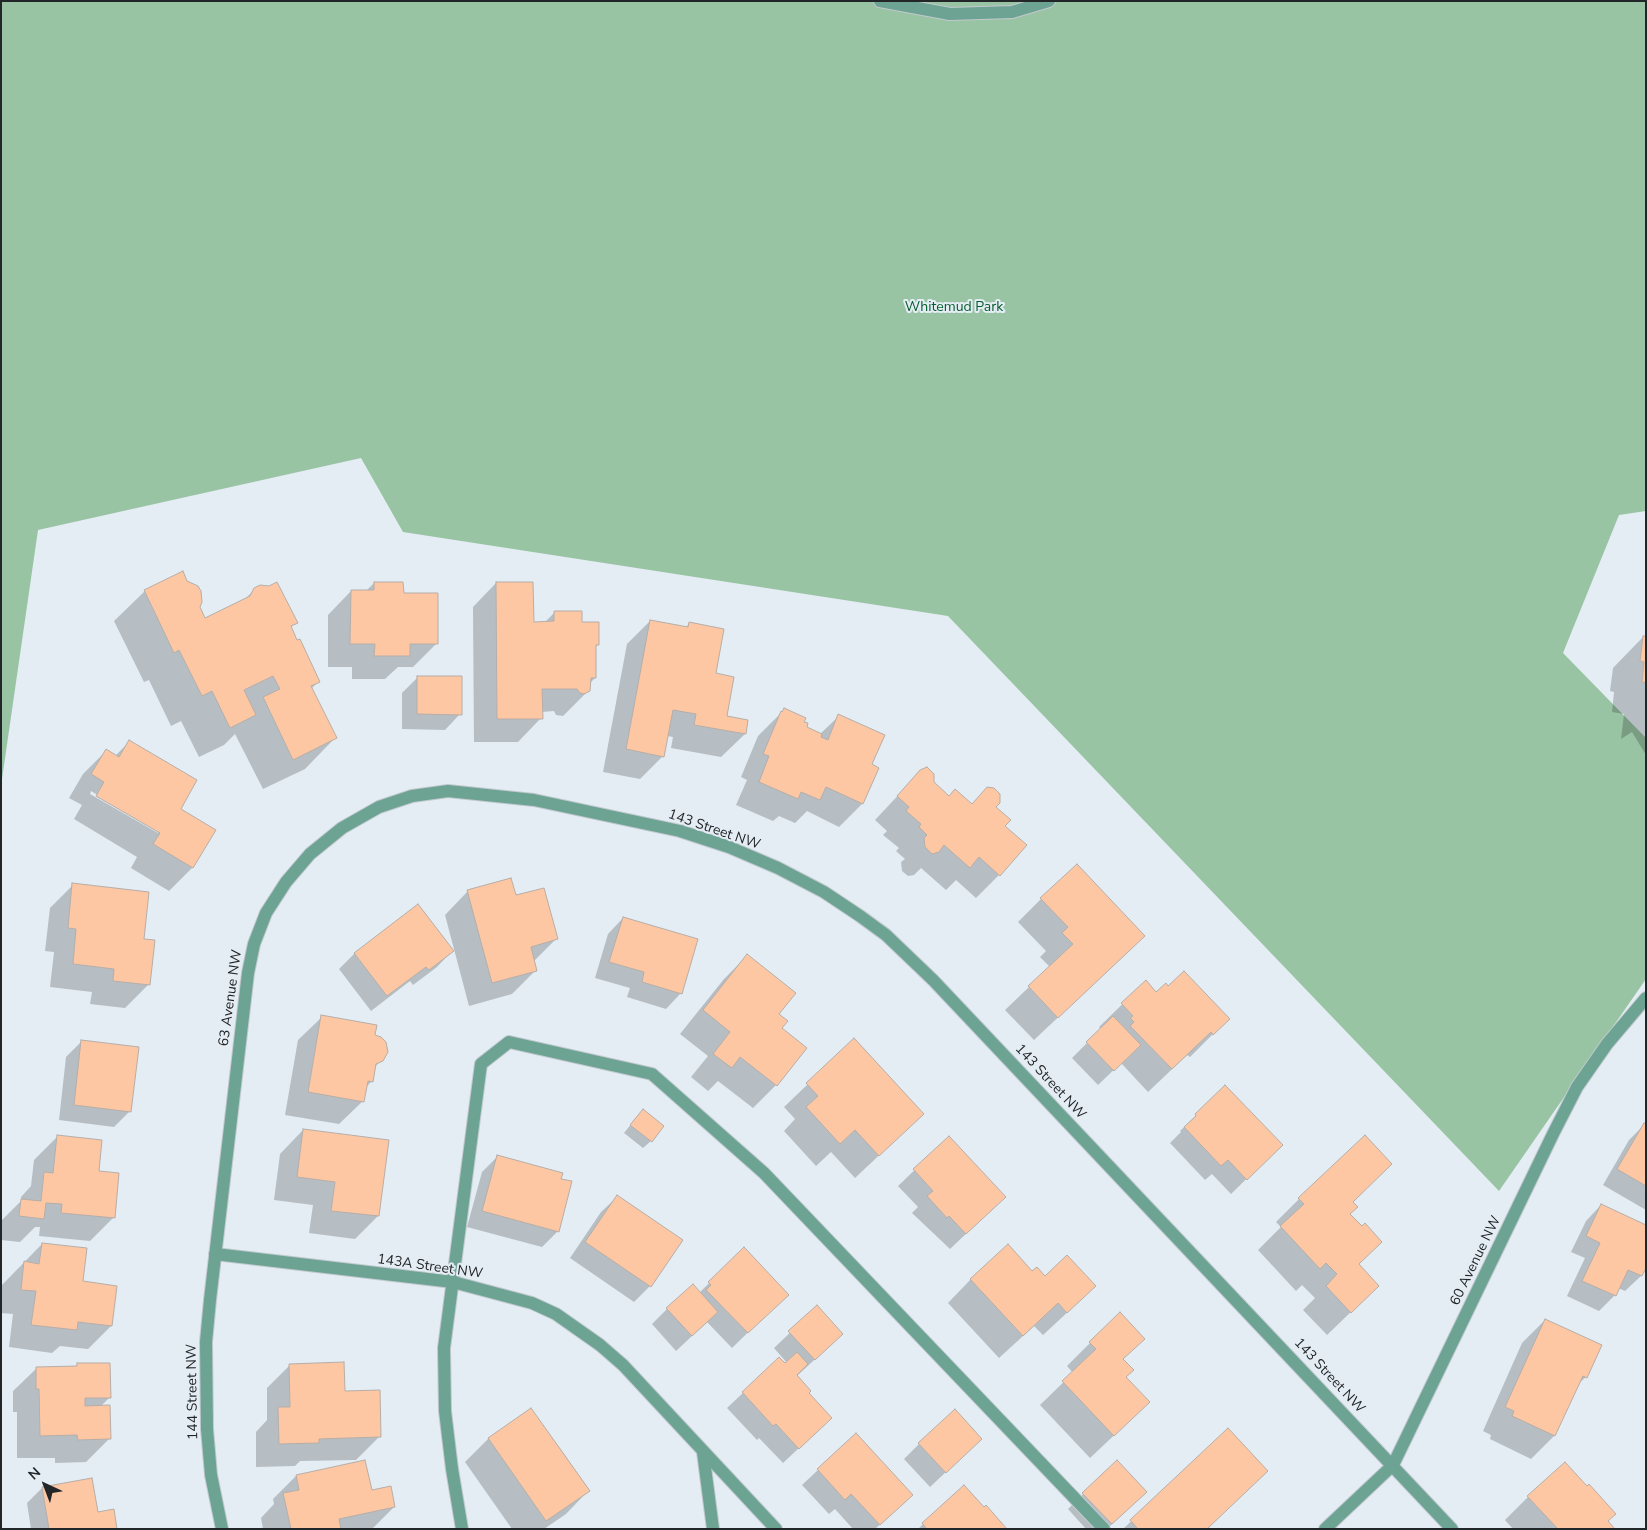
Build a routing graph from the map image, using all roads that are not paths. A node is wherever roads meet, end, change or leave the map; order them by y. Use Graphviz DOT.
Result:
graph roads {
  1 [pos="880,1"];
  2 [pos="1049,1"];
  3 [pos="534,800"];
  4 [pos="1646,998"];
  5 [pos="215,1254"];
  6 [pos="453,1282"];
  7 [pos="703,1452"];
  8 [pos="1393,1465"];
  9 [pos="222,1529"];
  10 [pos="462,1529"];
  11 [pos="714,1529"];
  12 [pos="776,1529"];
  13 [pos="1104,1529"];
  14 [pos="1325,1529"];
  15 [pos="1452,1529"];
  1 -- 2 [label="street"];
  3 -- 5 [label="street, 63 Avenue NW"];
  3 -- 8 [label="street, 143 Street NW"];
  4 -- 8 [label="street, 60 Avenue NW"];
  5 -- 6 [label="street, 143A Street NW"];
  5 -- 9 [label="street, 144 Street NW"];
  6 -- 7 [label="street, 143A Street NW"];
  6 -- 10 [label="street"];
  6 -- 13 [label="street"];
  7 -- 11 [label="street"];
  7 -- 12 [label="street, 143A Street NW"];
  8 -- 14 [label="street, 60 Avenue NW"];
  8 -- 15 [label="street, 143 Street NW"];
}
